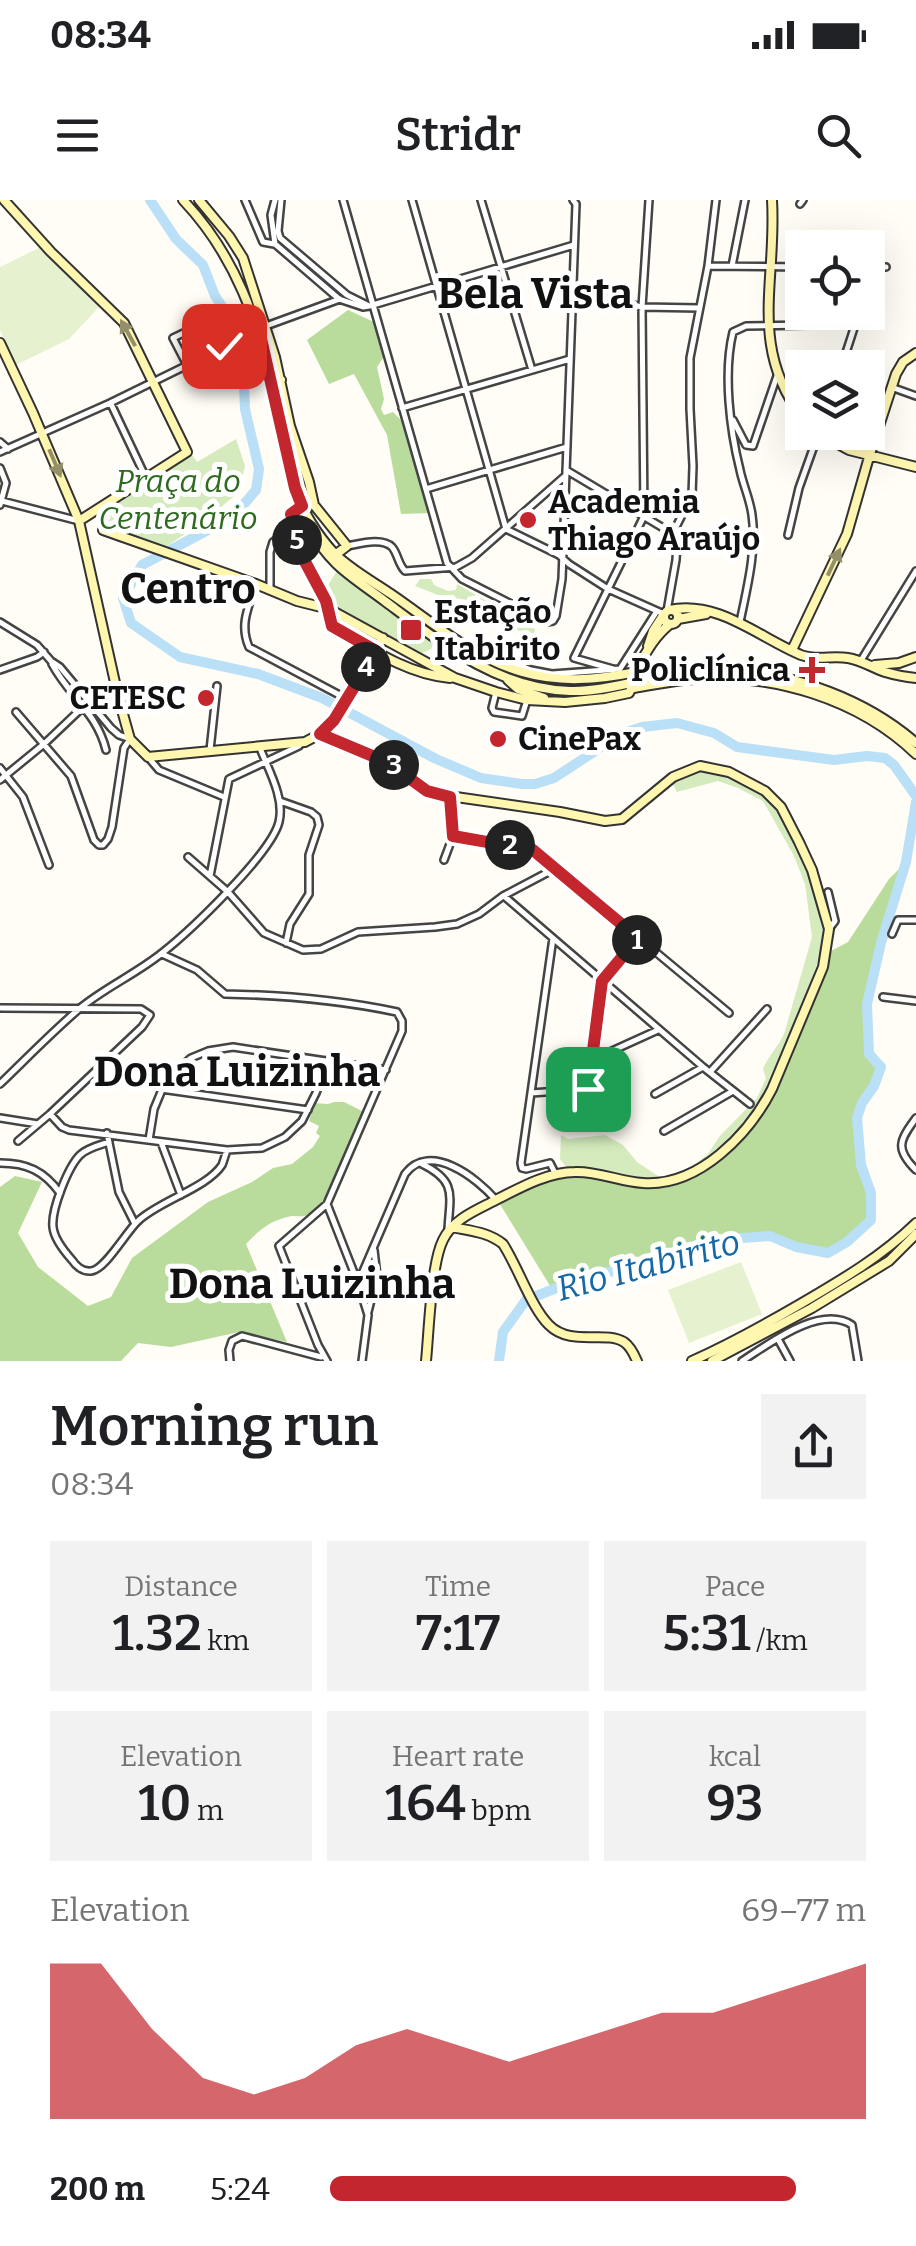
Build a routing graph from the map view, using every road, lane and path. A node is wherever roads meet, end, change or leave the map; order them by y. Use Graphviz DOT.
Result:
graph roads {
  1 [pos="184,200"];
  2 [pos="199,200"];
  3 [pos="245,200"];
  4 [pos="278,200"];
  5 [pos="343,200"];
  6 [pos="412,200"];
  7 [pos="481,200"];
  8 [pos="573,200"];
  9 [pos="649,200"];
  10 [pos="716,200"];
  11 [pos="746,200"];
  12 [pos="772,200"];
  13 [pos="6,206"];
  14 [pos="278,241"];
  15 [pos="574,245"];
  16 [pos="500,266"];
  17 [pos="708,266"];
  18 [pos="732,266"];
  19 [pos="771,266"];
  20 [pos="785,266"];
  21 [pos="436,284"];
  22 [pos="574,292"];
  23 [pos="347,295"];
  24 [pos="339,299"];
  25 [pos="371,306"];
  26 [pos="642,308"];
  27 [pos="700,308"];
  28 [pos="221,315"];
  29 [pos="768,325"];
  30 [pos="785,325"];
  31 [pos="259,330"];
  32 [pos="0,343"];
  33 [pos="916,353"];
  34 [pos="570,359"];
  35 [pos="187,364"];
  36 [pos="532,370"];
  37 [pos="778,373"];
  38 [pos="281,380"];
  39 [pos="153,381"];
  40 [pos="891,387"];
  41 [pos="785,388"];
  42 [pos="467,389"];
  43 [pos="916,396"];
  44 [pos="276,399"];
  45 [pos="110,403"];
  46 [pos="402,408"];
  47 [pos="730,413"];
  48 [pos="290,426"];
  49 [pos="42,433"];
  50 [pos="0,442"];
  51 [pos="567,447"];
  52 [pos="8,449"];
  53 [pos="812,450"];
  54 [pos="848,450"];
  55 [pos="0,452"];
  56 [pos="869,457"];
  57 [pos="916,467"];
  58 [pos="0,468"];
  59 [pos="490,471"];
  60 [pos="566,473"];
  61 [pos="146,478"];
  62 [pos="426,489"];
  63 [pos="312,500"];
  64 [pos="111,502"];
  65 [pos="1,503"];
  66 [pos="297,509"];
  67 [pos="644,516"];
  68 [pos="79,521"];
  69 [pos="506,529"];
  70 [pos="99,532"];
  71 [pos="675,535"];
  72 [pos="788,535"];
  73 [pos="347,546"];
  74 [pos="336,554"];
  75 [pos="563,558"];
  76 [pos="450,568"];
  77 [pos="916,571"];
  78 [pos="256,584"];
  79 [pos="270,589"];
  80 [pos="608,589"];
  81 [pos="329,609"];
  82 [pos="664,612"];
  83 [pos="710,614"];
  84 [pos="674,621"];
  85 [pos="0,622"];
  86 [pos="740,622"];
  87 [pos="383,638"];
  88 [pos="648,650"];
  89 [pos="792,650"];
  90 [pos="376,651"];
  91 [pos="44,652"];
  92 [pos="916,656"];
  93 [pos="502,658"];
  94 [pos="51,661"];
  95 [pos="863,663"];
  96 [pos="899,663"];
  97 [pos="614,669"];
  98 [pos="0,670"];
  99 [pos="896,675"];
  100 [pos="504,677"];
  101 [pos="455,678"];
  102 [pos="916,678"];
  103 [pos="635,683"];
  104 [pos="217,686"];
  105 [pos="531,686"];
  106 [pos="486,688"];
  107 [pos="518,689"];
  108 [pos="496,692"];
  109 [pos="528,700"];
  110 [pos="346,701"];
  111 [pos="558,702"];
  112 [pos="84,706"];
  113 [pos="16,712"];
  114 [pos="320,734"];
  115 [pos="130,739"];
  116 [pos="305,742"];
  117 [pos="916,743"];
  118 [pos="44,744"];
  119 [pos="260,748"];
  120 [pos="106,750"];
  121 [pos="210,753"];
  122 [pos="916,754"];
  123 [pos="148,757"];
  124 [pos="265,762"];
  125 [pos="0,768"];
  126 [pos="3,778"];
  127 [pos="225,797"];
  128 [pos="450,797"];
  129 [pos="280,802"];
  130 [pos="453,836"];
  131 [pos="188,857"];
  132 [pos="444,860"];
  133 [pos="49,865"];
  134 [pos="556,868"];
  135 [pos="210,876"];
  136 [pos="228,892"];
  137 [pos="828,892"];
  138 [pos="504,896"];
  139 [pos="916,920"];
  140 [pos="829,929"];
  141 [pos="892,934"];
  142 [pos="553,938"];
  143 [pos="638,938"];
  144 [pos="286,943"];
  145 [pos="162,954"];
  146 [pos="602,981"];
  147 [pos="884,997"];
  148 [pos="916,1001"];
  149 [pos="1,1008"];
  150 [pos="80,1008"];
  151 [pos="767,1009"];
  152 [pos="730,1013"];
  153 [pos="659,1029"];
  154 [pos="328,1060"];
  155 [pos="592,1060"];
  156 [pos="703,1067"];
  157 [pos="386,1070"];
  158 [pos="710,1072"];
  159 [pos="0,1084"];
  160 [pos="610,1085"];
  161 [pos="161,1089"];
  162 [pos="588,1089"];
  163 [pos="734,1092"];
  164 [pos="531,1093"];
  165 [pos="655,1094"];
  166 [pos="750,1104"];
  167 [pos="308,1110"];
  168 [pos="50,1114"];
  169 [pos="0,1118"];
  170 [pos="916,1118"];
  171 [pos="38,1124"];
  172 [pos="664,1131"];
  173 [pos="107,1133"];
  174 [pos="149,1140"];
  175 [pos="18,1141"];
  176 [pos="108,1142"];
  177 [pos="161,1142"];
  178 [pos="227,1150"];
  179 [pos="0,1162"];
  180 [pos="420,1162"];
  181 [pos="916,1170"];
  182 [pos="556,1175"];
  183 [pos="60,1192"];
  184 [pos="180,1194"];
  185 [pos="496,1200"];
  186 [pos="327,1204"];
  187 [pos="916,1223"];
  188 [pos="134,1224"];
  189 [pos="450,1229"];
  190 [pos="916,1234"];
  191 [pos="373,1247"];
  192 [pos="358,1282"];
  193 [pos="812,1308"];
  194 [pos="368,1315"];
  195 [pos="812,1322"];
  196 [pos="778,1339"];
  197 [pos="322,1358"];
  198 [pos="230,1361"];
  199 [pos="362,1361"];
  200 [pos="426,1361"];
  201 [pos="637,1361"];
  202 [pos="692,1361"];
  203 [pos="712,1361"];
  204 [pos="743,1361"];
  205 [pos="790,1361"];
  206 [pos="858,1361"];
  1 -- 31 [label="street"];
  2 -- 31 [label="street"];
  3 -- 14 [label="street"];
  4 -- 14 [label="street"];
  5 -- 25 [label="street"];
  6 -- 21 [label="street"];
  7 -- 16 [label="street"];
  8 -- 15 [label="street"];
  9 -- 26 [label="street"];
  10 -- 17 [label="street"];
  11 -- 18 [label="street"];
  12 -- 19 [label="street"];
  39 -- 13 [label="street, one-way"];
  14 -- 23 [label="street"];
  14 -- 24 [label="street"];
  15 -- 16 [label="street"];
  15 -- 22 [label="street"];
  16 -- 21 [label="street"];
  16 -- 36 [label="street"];
  17 -- 18 [label="street"];
  17 -- 27 [label="street"];
  18 -- 19 [label="street"];
  19 -- 20 [label="street"];
  19 -- 29 [label="street"];
  21 -- 25 [label="street"];
  21 -- 42 [label="street"];
  22 -- 26 [label="street"];
  22 -- 34 [label="street"];
  23 -- 24 [label="street"];
  23 -- 25 [label="street"];
  24 -- 25 [label="street"];
  24 -- 31 [label="street"];
  25 -- 46 [label="street"];
  26 -- 27 [label="street"];
  26 -- 67 [label="street"];
  27 -- 71 [label="street"];
  28 -- 35 [label="street"];
  29 -- 30 [label="street"];
  29 -- 37 [label="street"];
  29 -- 47 [label="street"];
  31 -- 35 [label="street"];
  31 -- 38 [label="street"];
  31 -- 44 [label="street"];
  32 -- 49 [label="street"];
  33 -- 40 [label="street"];
  34 -- 36 [label="street"];
  34 -- 51 [label="street"];
  35 -- 39 [label="street"];
  36 -- 42 [label="street"];
  37 -- 41 [label="street"];
  37 -- 47 [label="street"];
  38 -- 44 [label="street"];
  38 -- 48 [label="street"];
  39 -- 45 [label="street"];
  39 -- 61 [label="street"];
  40 -- 43 [label="street"];
  40 -- 56 [label="street"];
  42 -- 46 [label="street"];
  42 -- 59 [label="street"];
  44 -- 48 [label="street"];
  44 -- 66 [label="street"];
  45 -- 49 [label="street"];
  45 -- 61 [label="street"];
  46 -- 62 [label="street"];
  47 -- 86 [label="street"];
  48 -- 63 [label="street"];
  49 -- 52 [label="street"];
  49 -- 68 [label="street, one-way"];
  50 -- 52 [label="street"];
  51 -- 59 [label="street"];
  51 -- 60 [label="street"];
  52 -- 55 [label="street"];
  53 -- 72 [label="street"];
  54 -- 56 [label="street"];
  56 -- 57 [label="street"];
  89 -- 56 [label="street, one-way"];
  58 -- 65 [label="street"];
  59 -- 62 [label="street"];
  59 -- 69 [label="street"];
  60 -- 67 [label="street"];
  60 -- 69 [label="street"];
  60 -- 75 [label="street"];
  61 -- 64 [label="street"];
  62 -- 76 [label="street"];
  63 -- 66 [label="street"];
  63 -- 73 [label="street"];
  64 -- 68 [label="street"];
  64 -- 70 [label="street"];
  65 -- 68 [label="street"];
  66 -- 74 [label="street"];
  66 -- 79 [label="street"];
  66 -- 81 [label="street"];
  66 -- 100 [label="street"];
  67 -- 71 [label="street"];
  67 -- 80 [label="street"];
  68 -- 70 [label="street"];
  69 -- 75 [label="street"];
  69 -- 76 [label="street"];
  70 -- 78 [label="street"];
  70 -- 115 [label="street"];
  71 -- 82 [label="street"];
  73 -- 74 [label="street"];
  73 -- 76 [label="street"];
  74 -- 103 [label="street"];
  75 -- 76 [label="street"];
  75 -- 80 [label="street"];
  77 -- 95 [label="street"];
  78 -- 79 [label="street"];
  78 -- 110 [label="street"];
  79 -- 81 [label="street"];
  80 -- 82 [label="street"];
  80 -- 97 [label="street"];
  81 -- 87 [label="street"];
  81 -- 90 [label="street"];
  82 -- 83 [label="street"];
  82 -- 84 [label="street"];
  82 -- 88 [label="street"];
  82 -- 97 [label="street"];
  83 -- 84 [label="street"];
  83 -- 86 [label="street"];
  84 -- 88 [label="street"];
  85 -- 91 [label="street"];
  86 -- 89 [label="street"];
  87 -- 90 [label="street"];
  87 -- 101 [label="street"];
  88 -- 103 [label="street"];
  89 -- 95 [label="street"];
  90 -- 101 [label="street"];
  90 -- 110 [label="street"];
  91 -- 94 [label="street"];
  91 -- 98 [label="street"];
  92 -- 96 [label="street"];
  93 -- 97 [label="street"];
  94 -- 112 [label="street"];
  94 -- 115 [label="street"];
  95 -- 96 [label="street"];
  95 -- 99 [label="street"];
  96 -- 99 [label="street"];
  99 -- 102 [label="street"];
  100 -- 105 [label="street"];
  100 -- 107 [label="street"];
  101 -- 106 [label="street"];
  103 -- 105 [label="street"];
  103 -- 111 [label="street"];
  103 -- 117 [label="street"];
  103 -- 122 [label="street"];
  104 -- 121 [label="street"];
  105 -- 107 [label="street"];
  106 -- 107 [label="street"];
  106 -- 108 [label="street"];
  107 -- 111 [label="street"];
  108 -- 109 [label="street"];
  108 -- 109 [label="street"];
  109 -- 111 [label="street"];
  110 -- 114 [label="street"];
  112 -- 118 [label="street"];
  112 -- 120 [label="street"];
  113 -- 118 [label="street"];
  114 -- 116 [label="street"];
  114 -- 128 [label="street"];
  115 -- 118 [label="street"];
  115 -- 123 [label="street"];
  116 -- 119 [label="street"];
  116 -- 124 [label="street"];
  118 -- 126 [label="street"];
  119 -- 121 [label="street"];
  119 -- 124 [label="street"];
  121 -- 123 [label="street"];
  123 -- 127 [label="street"];
  124 -- 127 [label="street"];
  124 -- 129 [label="street"];
  125 -- 126 [label="street"];
  126 -- 133 [label="street"];
  127 -- 135 [label="street"];
  128 -- 130 [label="street"];
  128 -- 140 [label="street"];
  129 -- 136 [label="street"];
  129 -- 144 [label="street"];
  130 -- 132 [label="street"];
  130 -- 134 [label="street"];
  131 -- 135 [label="street"];
  134 -- 138 [label="street"];
  134 -- 143 [label="street"];
  135 -- 136 [label="street"];
  136 -- 144 [label="street"];
  136 -- 145 [label="street"];
  137 -- 140 [label="street"];
  138 -- 142 [label="street"];
  138 -- 144 [label="street"];
  139 -- 141 [label="street"];
  140 -- 182 [label="street"];
  142 -- 146 [label="street"];
  142 -- 164 [label="street"];
  143 -- 146 [label="street"];
  143 -- 152 [label="street"];
  145 -- 150 [label="street"];
  145 -- 157 [label="street"];
  146 -- 153 [label="street"];
  146 -- 155 [label="street"];
  147 -- 148 [label="street"];
  149 -- 150 [label="street"];
  150 -- 159 [label="street"];
  150 -- 168 [label="street"];
  151 -- 158 [label="street"];
  153 -- 155 [label="street"];
  153 -- 156 [label="street"];
  154 -- 157 [label="street"];
  154 -- 161 [label="street"];
  154 -- 167 [label="street"];
  155 -- 162 [label="street"];
  156 -- 158 [label="street"];
  156 -- 165 [label="street"];
  157 -- 186 [label="street"];
  158 -- 163 [label="street"];
  160 -- 162 [label="street"];
  161 -- 167 [label="street"];
  161 -- 174 [label="street"];
  162 -- 164 [label="street"];
  163 -- 166 [label="street"];
  163 -- 172 [label="street"];
  164 -- 182 [label="street"];
  167 -- 178 [label="street"];
  168 -- 171 [label="street"];
  168 -- 173 [label="street"];
  169 -- 171 [label="street"];
  170 -- 181 [label="street"];
  171 -- 175 [label="street"];
  173 -- 174 [label="street"];
  173 -- 176 [label="street"];
  174 -- 177 [label="street"];
  176 -- 183 [label="street"];
  176 -- 188 [label="street"];
  177 -- 178 [label="street"];
  177 -- 184 [label="street"];
  178 -- 184 [label="street"];
  179 -- 183 [label="street"];
  180 -- 185 [label="street"];
  180 -- 189 [label="street"];
  180 -- 191 [label="street"];
  182 -- 185 [label="street"];
  183 -- 188 [label="street"];
  184 -- 188 [label="street"];
  185 -- 189 [label="street"];
  186 -- 192 [label="street"];
  186 -- 197 [label="street"];
  187 -- 202 [label="street"];
  189 -- 200 [label="street"];
  189 -- 201 [label="street"];
  190 -- 193 [label="street"];
  191 -- 192 [label="street"];
  191 -- 194 [label="street"];
  192 -- 194 [label="street"];
  193 -- 195 [label="street"];
  193 -- 203 [label="street"];
  194 -- 199 [label="street"];
  195 -- 196 [label="street"];
  195 -- 206 [label="street"];
  196 -- 204 [label="street"];
  196 -- 205 [label="street"];
  197 -- 198 [label="street"];
}
